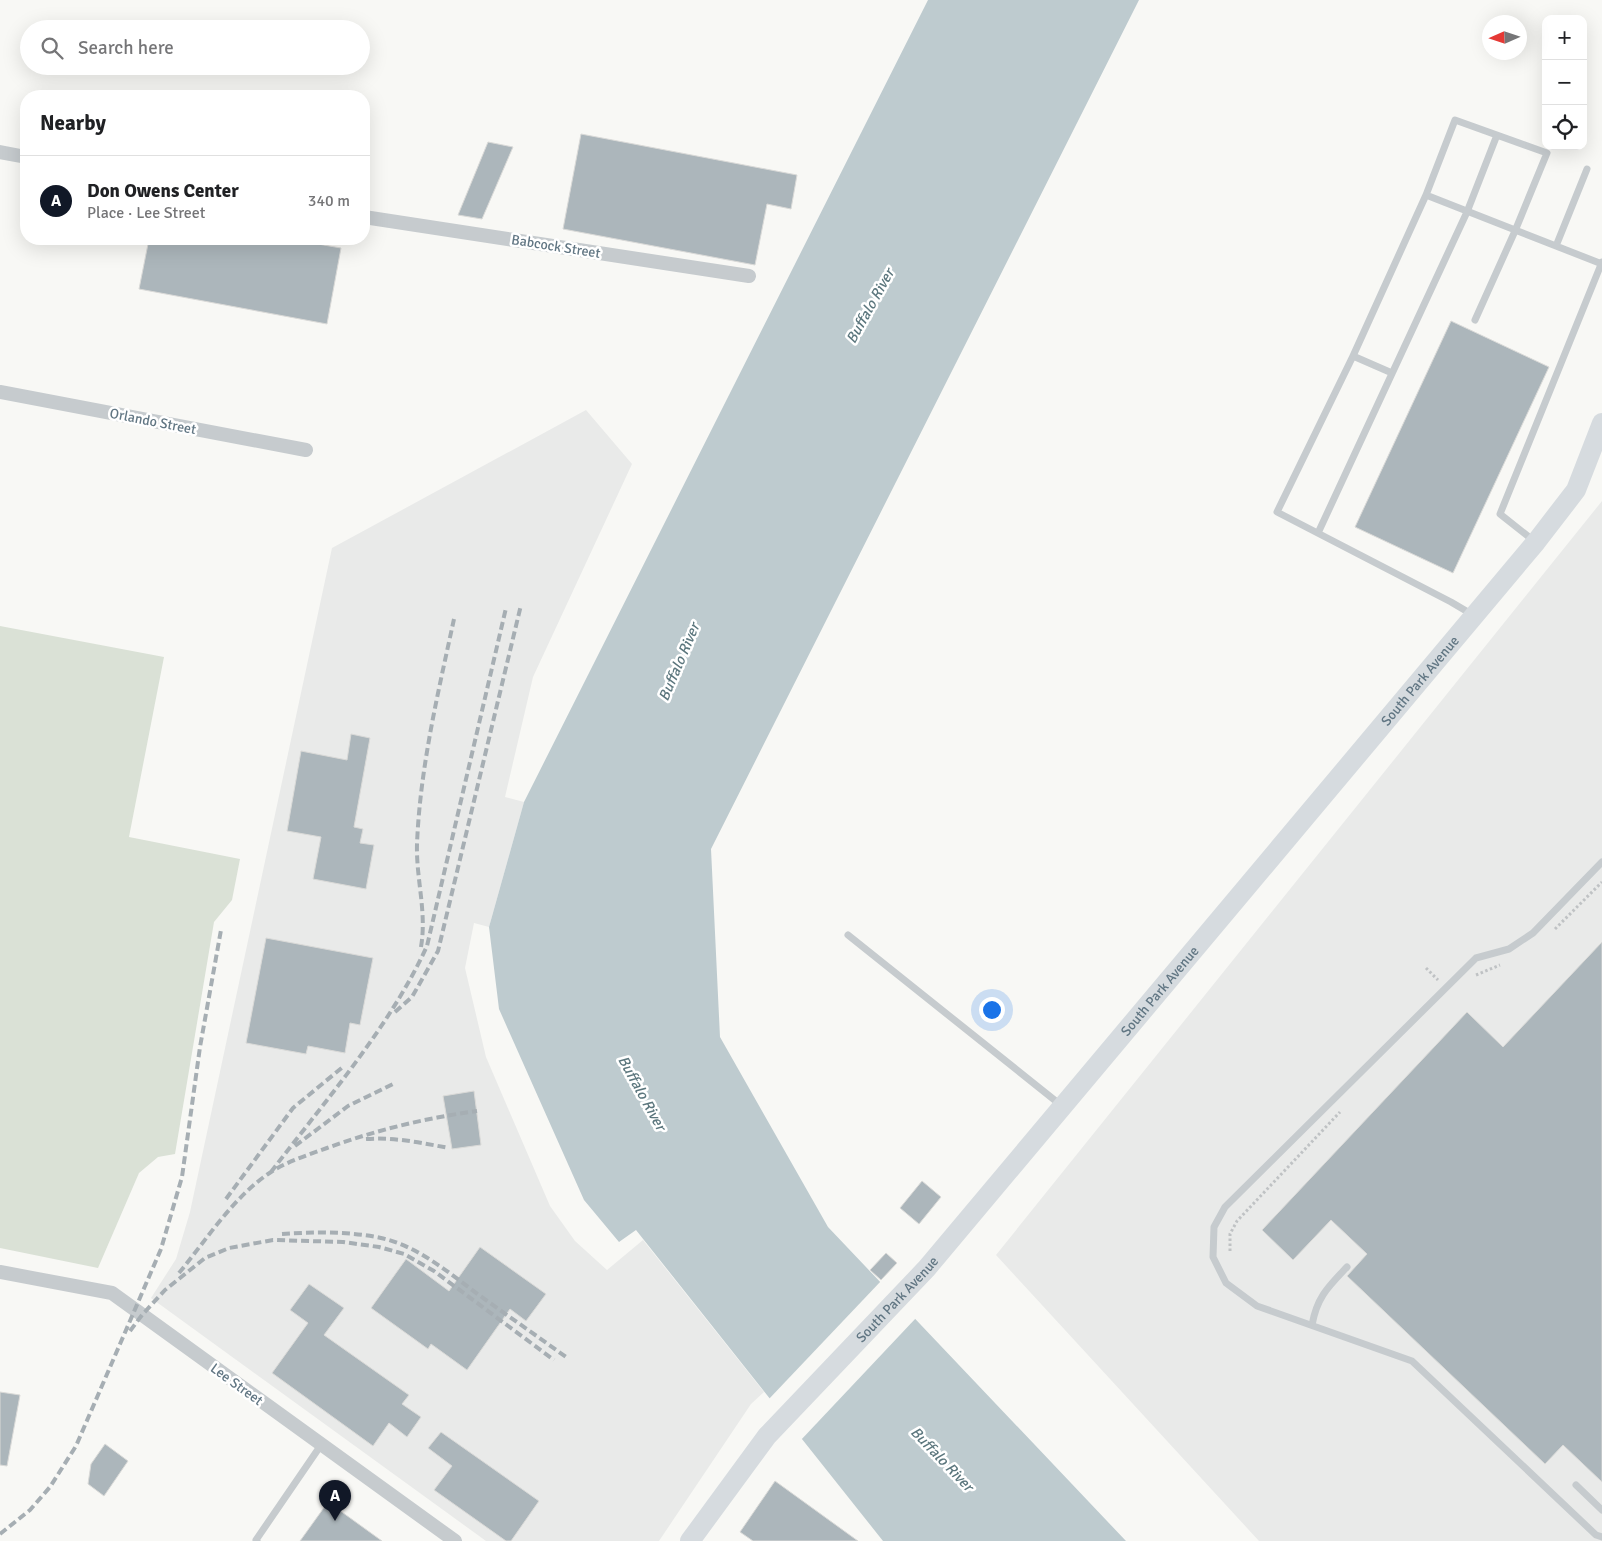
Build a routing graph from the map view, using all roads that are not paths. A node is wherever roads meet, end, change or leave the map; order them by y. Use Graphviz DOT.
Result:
graph roads {
  1 [pos="1497,135"];
  2 [pos="0,152"];
  3 [pos="20,156"];
  4 [pos="1587,169"];
  5 [pos="1426,194"];
  6 [pos="1467,212"];
  7 [pos="370,218"];
  8 [pos="1515,231"];
  9 [pos="1556,246"];
  10 [pos="1602,264"];
  11 [pos="749,276"];
  12 [pos="1475,320"];
  13 [pos="1353,356"];
  14 [pos="1392,373"];
  15 [pos="0,392"];
  16 [pos="1602,423"];
  17 [pos="306,450"];
  18 [pos="1318,534"];
  19 [pos="1536,542"];
  20 [pos="1473,616"];
  21 [pos="1602,862"];
  22 [pos="848,935"];
  23 [pos="1062,1106"];
  24 [pos="1347,1267"];
  25 [pos="0,1272"];
  26 [pos="1312,1325"];
  27 [pos="321,1446"];
  28 [pos="1576,1485"];
  29 [pos="1602,1510"];
  30 [pos="1602,1537"];
  31 [pos="257,1541"];
  32 [pos="455,1541"];
  33 [pos="690,1541"];
  1 -- 5 [label="lane"];
  1 -- 6 [label="lane"];
  1 -- 8 [label="lane"];
  2 -- 3 [label="street"];
  4 -- 9 [label="lane"];
  5 -- 6 [label="lane"];
  5 -- 13 [label="lane"];
  6 -- 8 [label="lane"];
  6 -- 14 [label="lane"];
  7 -- 11 [label="street, Babcock Street"];
  8 -- 9 [label="lane"];
  8 -- 12 [label="lane"];
  9 -- 10 [label="lane"];
  10 -- 19 [label="lane"];
  13 -- 14 [label="lane"];
  13 -- 18 [label="lane"];
  14 -- 18 [label="lane"];
  15 -- 17 [label="street, Orlando Street"];
  16 -- 19 [label="street, South Park Avenue"];
  18 -- 20 [label="lane"];
  19 -- 20 [label="street, South Park Avenue"];
  20 -- 23 [label="street, South Park Avenue"];
  21 -- 26 [label="lane"];
  22 -- 23 [label="lane"];
  23 -- 33 [label="street, South Park Avenue"];
  24 -- 26 [label="lane"];
  25 -- 27 [label="street, Lee Street"];
  26 -- 30 [label="lane"];
  27 -- 31 [label="lane"];
  27 -- 32 [label="street, Lee Street"];
  28 -- 29 [label="lane"];
}
